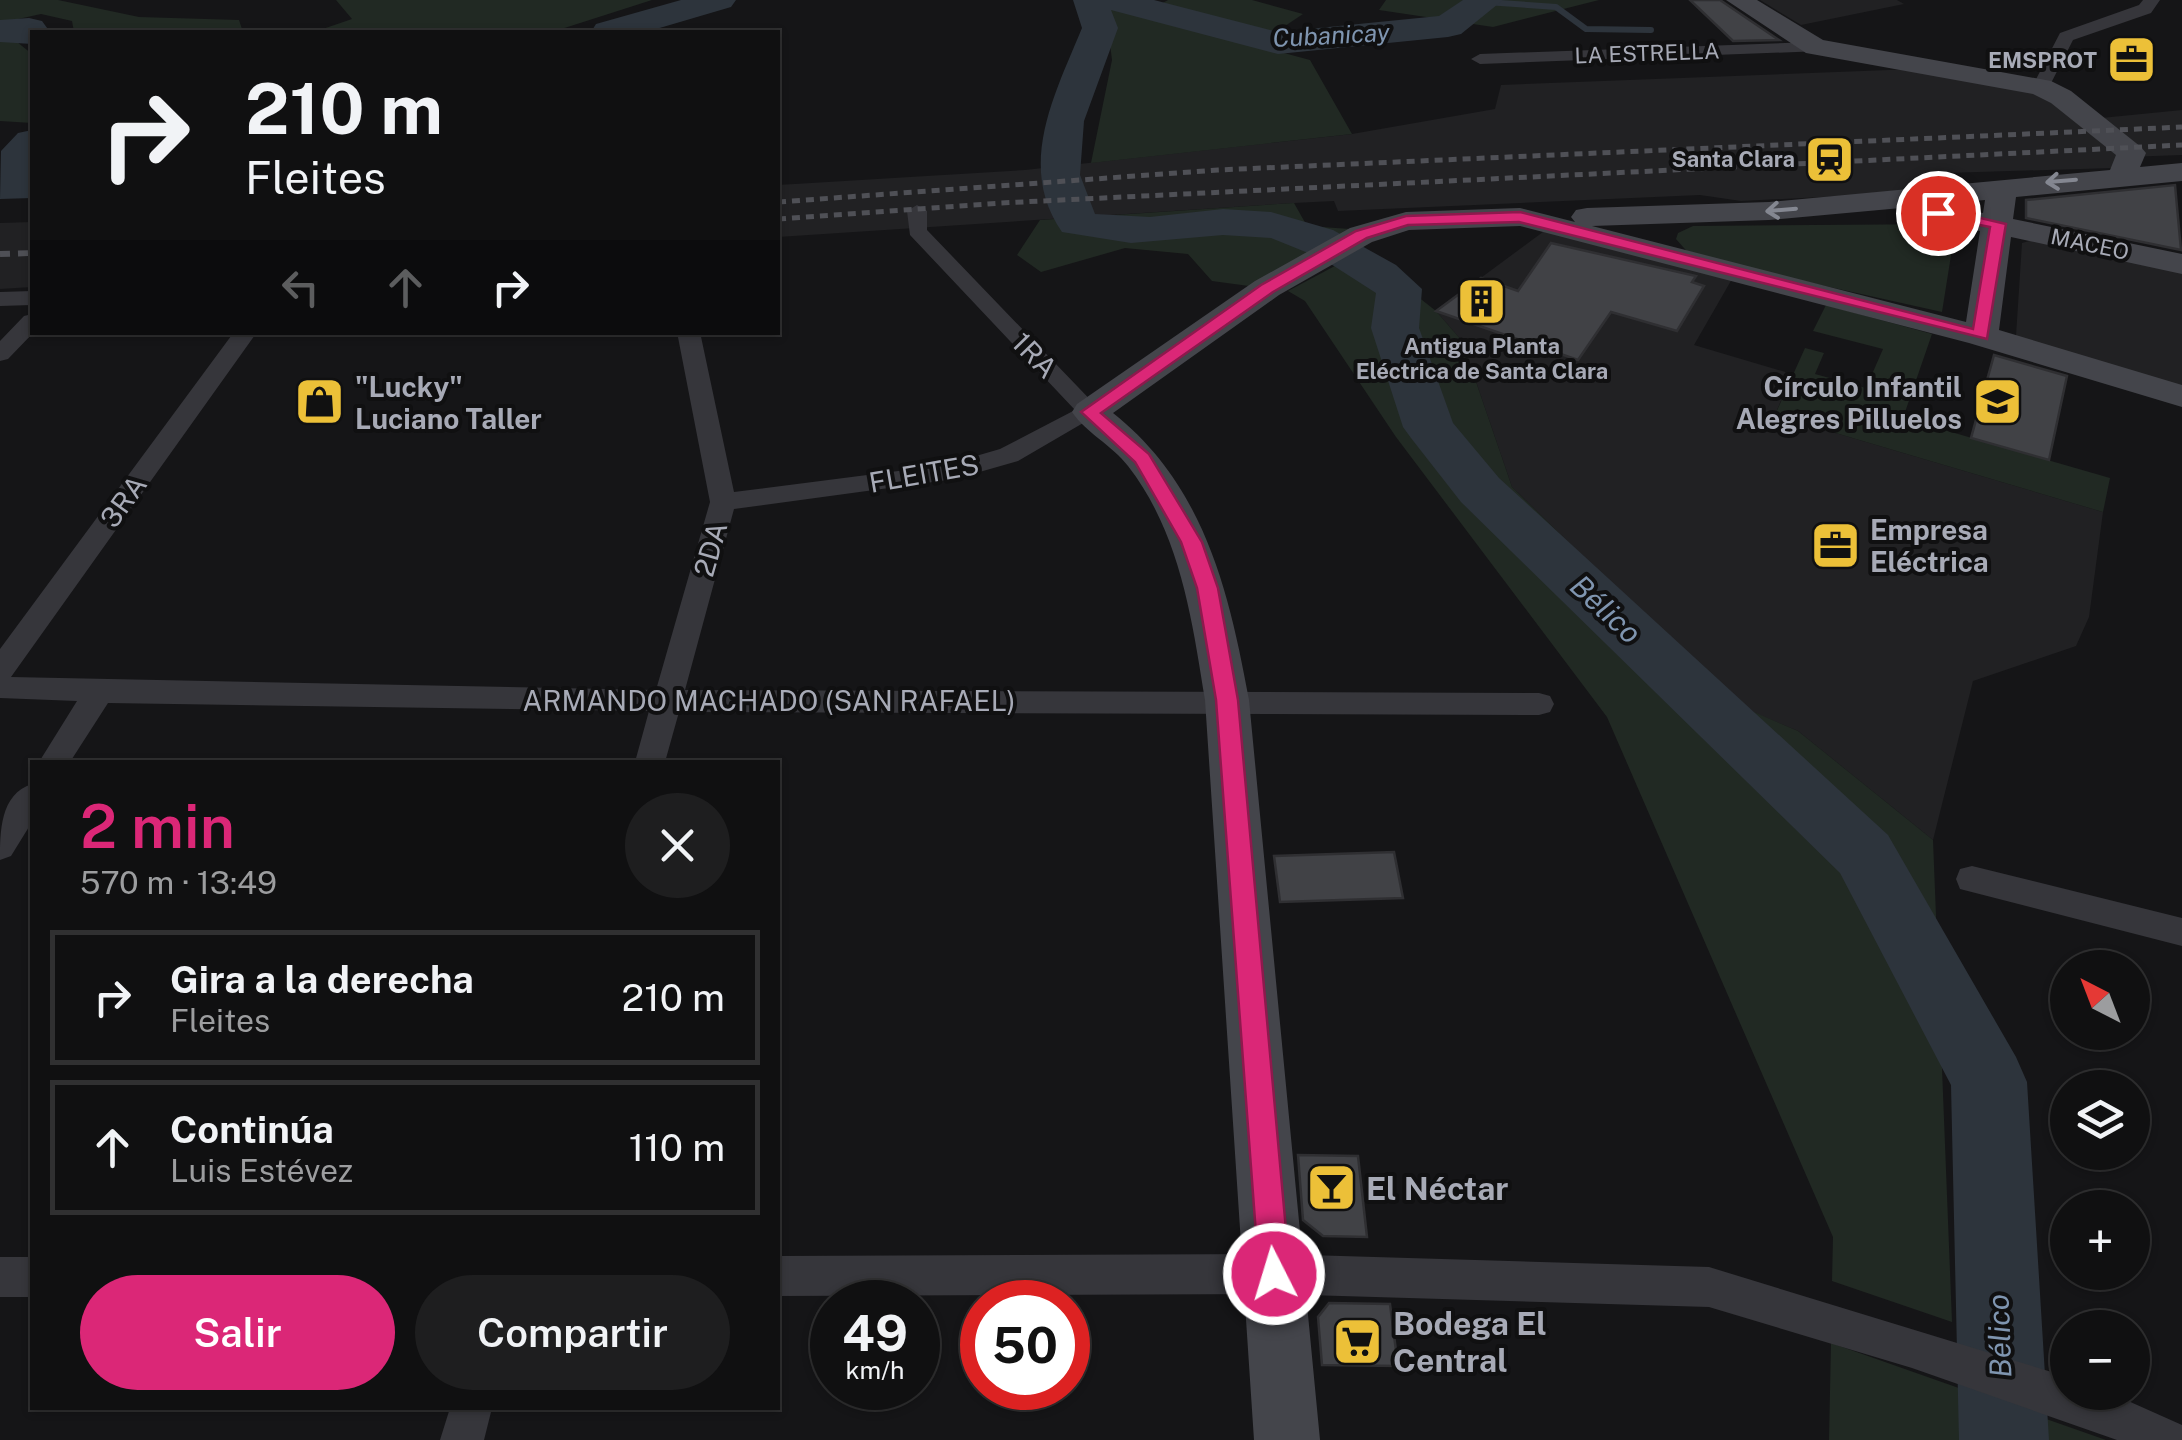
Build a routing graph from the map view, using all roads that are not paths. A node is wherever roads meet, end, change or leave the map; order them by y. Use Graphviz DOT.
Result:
graph roads {
  1 [pos="1739,0"];
  2 [pos="2152,0"];
  3 [pos="1814,47"];
  4 [pos="1480,59"];
  5 [pos="2041,87"];
  6 [pos="2124,162"];
  7 [pos="2182,162"];
  8 [pos="2182,172"];
  9 [pos="2001,187"];
  10 [pos="1878,201"];
  11 [pos="916,211"];
  12 [pos="1520,217"];
  13 [pos="1666,217"];
  14 [pos="1998,224"];
  15 [pos="1663,252"];
  16 [pos="2182,264"];
  17 [pos="30,298"];
  18 [pos="0,300"];
  19 [pos="30,323"];
  20 [pos="244,335"];
  21 [pos="689,335"];
  22 [pos="1980,336"];
  23 [pos="0,354"];
  24 [pos="2182,396"];
  25 [pos="1090,412"];
  26 [pos="723,502"];
  27 [pos="0,670"];
  28 [pos="0,686"];
  29 [pos="99,692"];
  30 [pos="1227,700"];
  31 [pos="667,702"];
  32 [pos="1539,704"];
  33 [pos="55,760"];
  34 [pos="651,760"];
  35 [pos="30,799"];
  36 [pos="0,847"];
  37 [pos="1972,879"];
  38 [pos="2182,932"];
  39 [pos="1274,1274"];
  40 [pos="780,1276"];
  41 [pos="0,1278"];
  42 [pos="30,1278"];
  43 [pos="470,1410"];
  44 [pos="462,1440"];
  45 [pos="1287,1440"];
  46 [pos="2167,1440"];
  1 -- 3 [label="main road"];
  2 -- 5 [label="street"];
  3 -- 4 [label="street, LA ESTRELLA"];
  3 -- 5 [label="main road"];
  5 -- 6 [label="main road"];
  6 -- 7 [label="main road"];
  6 -- 8 [label="main road"];
  6 -- 9 [label="main road, one-way"];
  9 -- 10 [label="main road"];
  9 -- 14 [label="main road"];
  10 -- 13 [label="main road, one-way"];
  10 -- 14 [label="main road, MACEO"];
  11 -- 25 [label="street, 1RA"];
  12 -- 13 [label="main road"];
  12 -- 15 [label="main road"];
  12 -- 25 [label="main road, FLEITES"];
  13 -- 15 [label="main road"];
  14 -- 16 [label="main road, MACEO"];
  14 -- 22 [label="main road"];
  15 -- 22 [label="main road"];
  17 -- 18 [label="street"];
  19 -- 23 [label="street"];
  20 -- 27 [label="street, 3RA"];
  21 -- 26 [label="street, 2DA"];
  22 -- 24 [label="main road"];
  25 -- 26 [label="street, FLEITES"];
  25 -- 30 [label="main road, 1RA"];
  26 -- 31 [label="street, 2DA"];
  28 -- 29 [label="street, ARMANDO MACHADO (SAN RAFAEL)"];
  29 -- 31 [label="street, ARMANDO MACHADO (SAN RAFAEL)"];
  29 -- 33 [label="street"];
  30 -- 31 [label="street, ARMANDO MACHADO (SAN RAFAEL)"];
  30 -- 32 [label="street, ARMANDO MACHADO (SAN RAFAEL)"];
  30 -- 39 [label="main road, 1RA"];
  31 -- 34 [label="street, 2DA"];
  35 -- 36 [label="street"];
  37 -- 38 [label="street"];
  39 -- 40 [label="street"];
  39 -- 45 [label="main road, 1RA"];
  39 -- 46 [label="street"];
  41 -- 42 [label="street"];
  43 -- 44 [label="street"];
}
